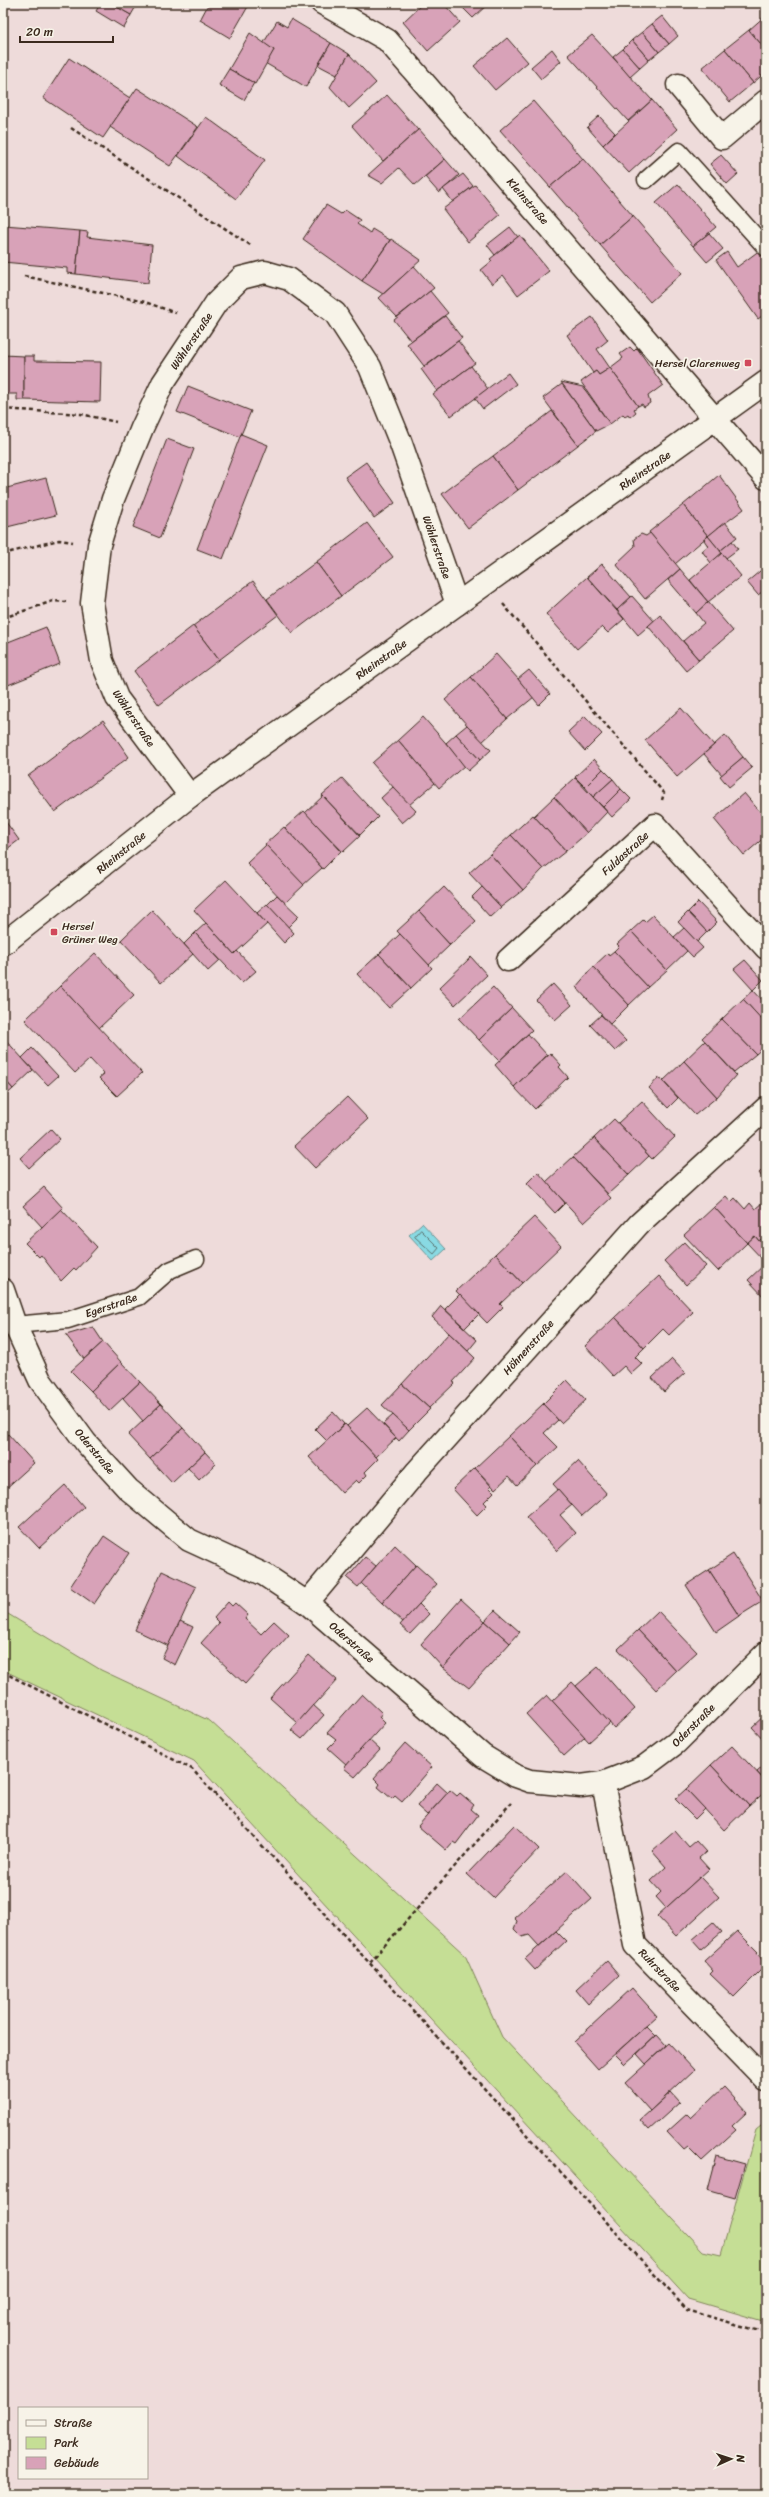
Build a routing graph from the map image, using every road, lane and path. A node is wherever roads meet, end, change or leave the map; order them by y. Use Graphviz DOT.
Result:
graph roads {
  1 [pos="322,3"];
  2 [pos="678,85"];
  3 [pos="766,101"];
  4 [pos="71,128"];
  5 [pos="646,180"];
  6 [pos="766,248"];
  7 [pos="265,272"];
  8 [pos="24,276"];
  9 [pos="203,323"];
  10 [pos="766,382"];
  11 [pos="3,409"];
  12 [pos="716,420"];
  13 [pos="142,428"];
  14 [pos="766,478"];
  15 [pos="99,545"];
  16 [pos="3,554"];
  17 [pos="484,583"];
  18 [pos="92,604"];
  19 [pos="457,604"];
  20 [pos="3,618"];
  21 [pos="190,796"];
  22 [pos="655,825"];
  23 [pos="3,944"];
  24 [pos="766,948"];
  25 [pos="508,960"];
  26 [pos="766,1108"];
  27 [pos="196,1259"];
  28 [pos="3,1290"];
  29 [pos="15,1325"];
  30 [pos="307,1603"];
  31 [pos="766,1653"];
  32 [pos="3,1672"];
  33 [pos="530,1781"];
  34 [pos="602,1783"];
  35 [pos="370,1962"];
  36 [pos="766,2080"];
  37 [pos="766,2333"];
  1 -- 12 [label="street, Kleinstraße"];
  2 -- 3 [label="street"];
  4 -- 7 [label="path"];
  5 -- 6 [label="lane"];
  7 -- 9 [label="street, Wöhlerstraße"];
  7 -- 19 [label="street, Wöhlerstraße"];
  8 -- 9 [label="path"];
  9 -- 13 [label="street, Wöhlerstraße"];
  10 -- 12 [label="street, Rheinstraße"];
  11 -- 13 [label="path"];
  12 -- 14 [label="street, Kleinstraße"];
  12 -- 17 [label="street, Rheinstraße"];
  13 -- 15 [label="street, Wöhlerstraße"];
  15 -- 16 [label="path"];
  15 -- 18 [label="street, Wöhlerstraße"];
  17 -- 19 [label="street, Rheinstraße"];
  17 -- 22 [label="path"];
  18 -- 20 [label="path"];
  18 -- 21 [label="street, Wöhlerstraße"];
  19 -- 21 [label="street, Rheinstraße"];
  21 -- 23 [label="street, Rheinstraße"];
  22 -- 24 [label="street, Fuldastraße"];
  22 -- 25 [label="street, Fuldastraße"];
  26 -- 30 [label="street, Höhnenstraße"];
  27 -- 29 [label="lane, Egerstraße"];
  28 -- 29 [label="street, Oderstraße"];
  29 -- 30 [label="street, Oderstraße"];
  30 -- 33 [label="street, Oderstraße"];
  31 -- 34 [label="street, Oderstraße"];
  32 -- 35 [label="path"];
  33 -- 34 [label="street, Oderstraße"];
  33 -- 35 [label="path"];
  34 -- 36 [label="street, Ruhrstraße"];
  35 -- 37 [label="path"];
}
